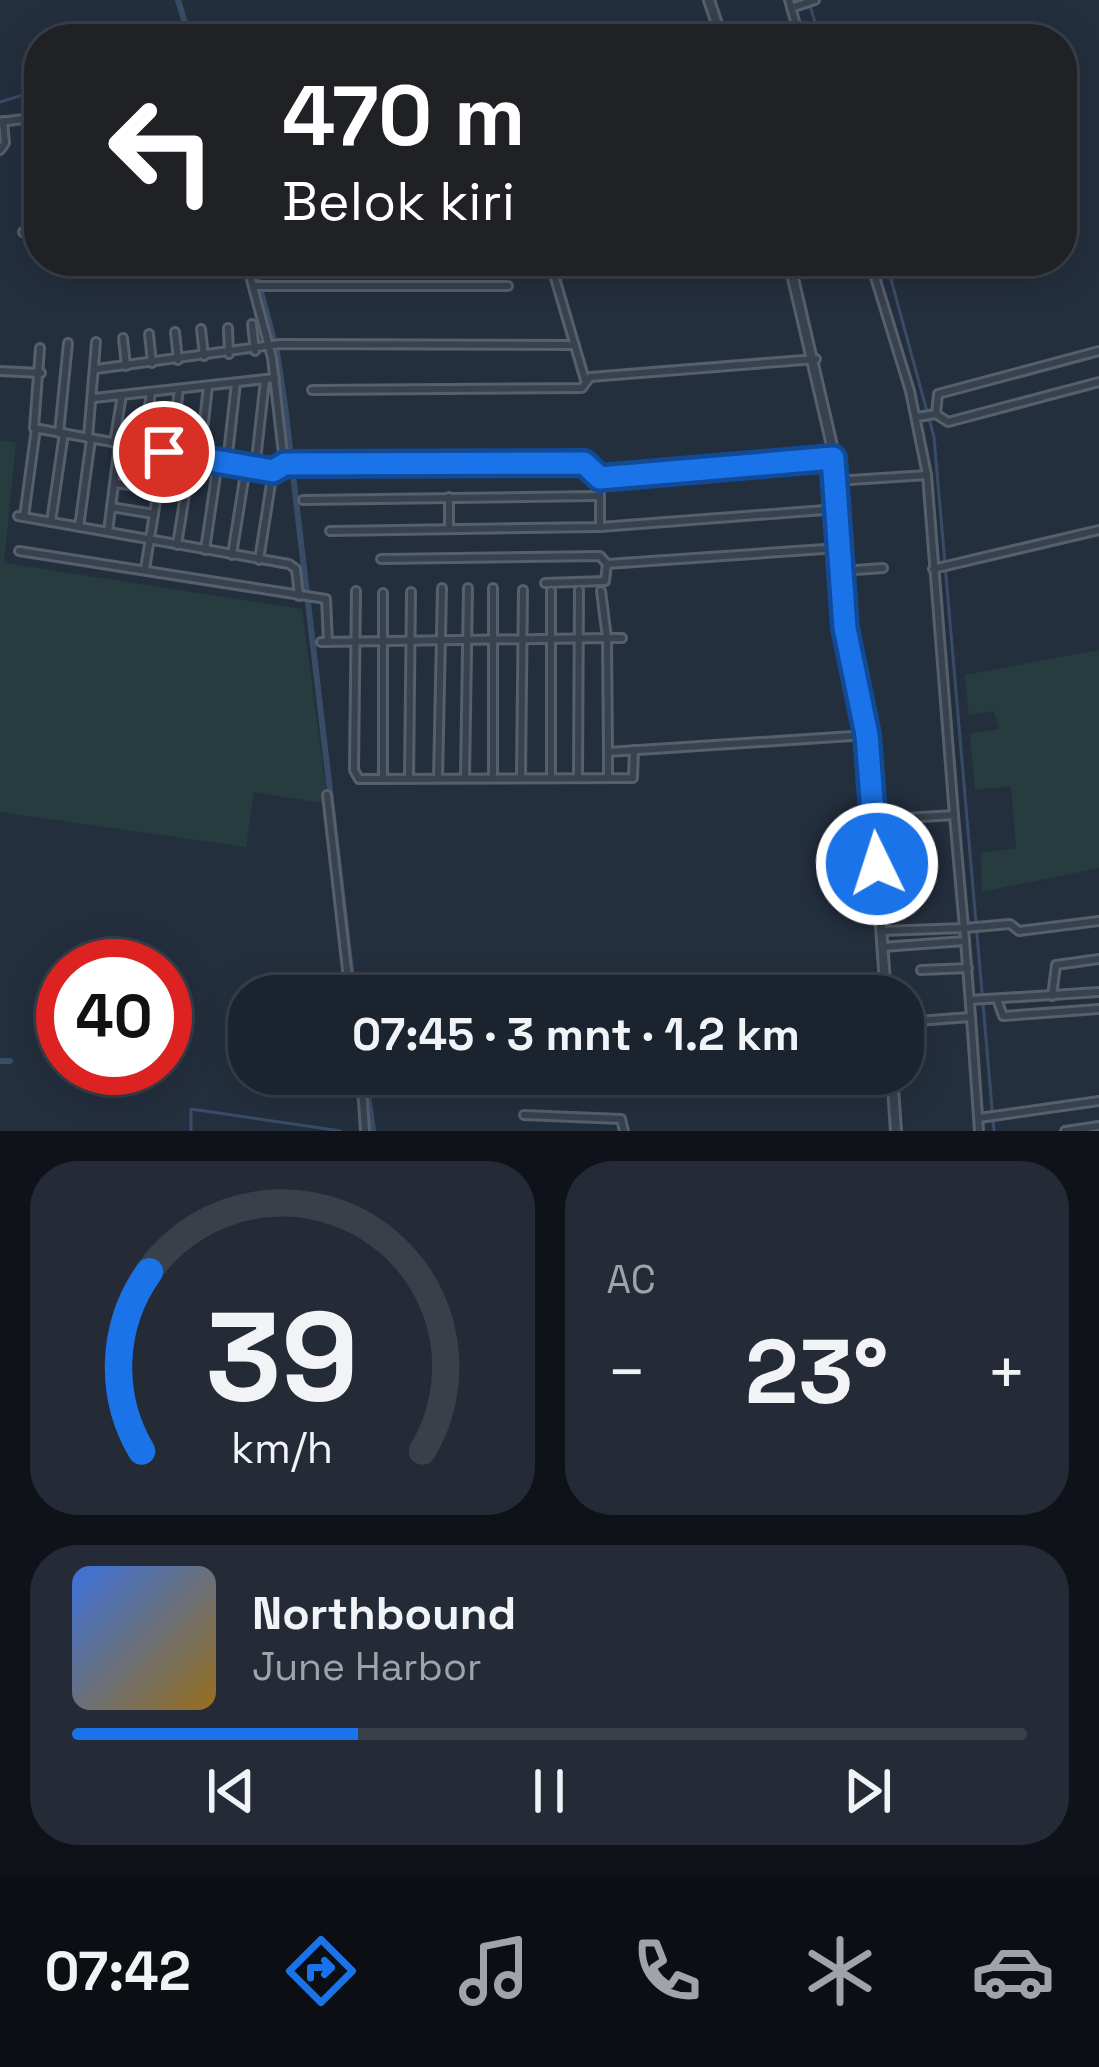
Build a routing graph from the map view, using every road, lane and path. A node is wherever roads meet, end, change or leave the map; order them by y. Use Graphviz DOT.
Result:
graph roads {
  1 [pos="815,1"];
  2 [pos="792,5"];
  3 [pos="2,121"];
  4 [pos="0,150"];
  5 [pos="251,276"];
  6 [pos="554,276"];
  7 [pos="793,276"];
  8 [pos="875,276"];
  9 [pos="254,286"];
  10 [pos="508,286"];
  11 [pos="252,324"];
  12 [pos="228,328"];
  13 [pos="201,329"];
  14 [pos="175,332"];
  15 [pos="149,334"];
  16 [pos="123,338"];
  17 [pos="96,342"];
  18 [pos="68,343"];
  19 [pos="574,345"];
  20 [pos="270,347"];
  21 [pos="40,348"];
  22 [pos="255,351"];
  23 [pos="1099,351"];
  24 [pos="229,354"];
  25 [pos="204,357"];
  26 [pos="816,359"];
  27 [pos="178,360"];
  28 [pos="152,363"];
  29 [pos="126,366"];
  30 [pos="96,369"];
  31 [pos="0,370"];
  32 [pos="40,373"];
  33 [pos="270,379"];
  34 [pos="585,380"];
  35 [pos="1099,382"];
  36 [pos="236,383"];
  37 [pos="208,386"];
  38 [pos="179,389"];
  39 [pos="312,390"];
  40 [pos="151,392"];
  41 [pos="122,395"];
  42 [pos="94,398"];
  43 [pos="934,414"];
  44 [pos="919,417"];
  45 [pos="36,428"];
  46 [pos="62,433"];
  47 [pos="89,438"];
  48 [pos="117,443"];
  49 [pos="143,448"];
  50 [pos="167,453"];
  51 [pos="833,454"];
  52 [pos="195,458"];
  53 [pos="222,463"];
  54 [pos="284,464"];
  55 [pos="245,467"];
  56 [pos="255,469"];
  57 [pos="273,471"];
  58 [pos="600,474"];
  59 [pos="927,475"];
  60 [pos="836,481"];
  61 [pos="115,483"];
  62 [pos="158,489"];
  63 [pos="597,496"];
  64 [pos="449,497"];
  65 [pos="303,500"];
  66 [pos="111,507"];
  67 [pos="838,509"];
  68 [pos="154,514"];
  69 [pos="51,522"];
  70 [pos="79,527"];
  71 [pos="600,527"];
  72 [pos="449,528"];
  73 [pos="1099,530"];
  74 [pos="330,531"];
  75 [pos="108,532"];
  76 [pos="150,540"];
  77 [pos="177,545"];
  78 [pos="839,548"];
  79 [pos="19,550"];
  80 [pos="205,550"];
  81 [pos="232,555"];
  82 [pos="381,559"];
  83 [pos="259,560"];
  84 [pos="607,564"];
  85 [pos="883,568"];
  86 [pos="935,568"];
  87 [pos="145,569"];
  88 [pos="841,572"];
  89 [pos="545,583"];
  90 [pos="442,588"];
  91 [pos="468,588"];
  92 [pos="493,588"];
  93 [pos="523,590"];
  94 [pos="579,590"];
  95 [pos="601,590"];
  96 [pos="356,591"];
  97 [pos="551,591"];
  98 [pos="411,592"];
  99 [pos="383,593"];
  100 [pos="304,596"];
  101 [pos="551,638"];
  102 [pos="579,638"];
  103 [pos="607,638"];
  104 [pos="622,638"];
  105 [pos="523,639"];
  106 [pos="440,640"];
  107 [pos="467,640"];
  108 [pos="495,640"];
  109 [pos="385,641"];
  110 [pos="411,641"];
  111 [pos="356,642"];
  112 [pos="867,735"];
  113 [pos="634,750"];
  114 [pos="608,752"];
  115 [pos="608,777"];
  116 [pos="409,778"];
  117 [pos="438,778"];
  118 [pos="465,778"];
  119 [pos="493,778"];
  120 [pos="521,778"];
  121 [pos="551,778"];
  122 [pos="578,778"];
  123 [pos="383,779"];
  124 [pos="327,794"];
  125 [pos="954,815"];
  126 [pos="873,820"];
  127 [pos="919,880"];
  128 [pos="878,887"];
  129 [pos="1099,921"];
  130 [pos="951,928"];
  131 [pos="965,928"];
  132 [pos="881,931"];
  133 [pos="965,941"];
  134 [pos="951,942"];
  135 [pos="882,947"];
  136 [pos="1099,959"];
  137 [pos="968,968"];
  138 [pos="921,970"];
  139 [pos="348,975"];
  140 [pos="884,975"];
  141 [pos="1099,992"];
  142 [pos="1052,996"];
  143 [pos="997,999"];
  144 [pos="972,1000"];
  145 [pos="1099,1010"];
  146 [pos="971,1017"];
  147 [pos="924,1020"];
  148 [pos="362,1095"];
  149 [pos="893,1095"];
  150 [pos="1099,1101"];
  151 [pos="524,1115"];
  152 [pos="981,1118"];
  153 [pos="1099,1126"];
  154 [pos="365,1131"];
  155 [pos="624,1131"];
  156 [pos="896,1131"];
  157 [pos="979,1131"];
  158 [pos="1065,1131"];
  1 -- 2 [label="street"];
  3 -- 4 [label="street"];
  5 -- 9 [label="street"];
  6 -- 19 [label="street"];
  7 -- 26 [label="street"];
  8 -- 44 [label="street"];
  9 -- 10 [label="street"];
  9 -- 20 [label="street"];
  11 -- 22 [label="street"];
  12 -- 24 [label="street"];
  13 -- 25 [label="street"];
  14 -- 27 [label="street"];
  15 -- 28 [label="street"];
  16 -- 29 [label="street"];
  17 -- 30 [label="street"];
  18 -- 46 [label="street"];
  19 -- 20 [label="street"];
  19 -- 34 [label="street"];
  20 -- 22 [label="street"];
  20 -- 33 [label="street"];
  21 -- 32 [label="street"];
  22 -- 24 [label="street"];
  23 -- 43 [label="street"];
  24 -- 25 [label="street"];
  25 -- 27 [label="street"];
  26 -- 34 [label="street"];
  26 -- 51 [label="street"];
  27 -- 28 [label="street"];
  28 -- 29 [label="street"];
  29 -- 30 [label="street"];
  30 -- 42 [label="street"];
  31 -- 32 [label="street"];
  32 -- 45 [label="street"];
  33 -- 36 [label="street"];
  33 -- 54 [label="street"];
  33 -- 56 [label="street"];
  34 -- 39 [label="street"];
  35 -- 43 [label="street"];
  36 -- 37 [label="street"];
  36 -- 53 [label="street"];
  37 -- 38 [label="street"];
  37 -- 52 [label="street"];
  38 -- 40 [label="street"];
  38 -- 50 [label="street"];
  40 -- 41 [label="street"];
  40 -- 49 [label="street"];
  41 -- 42 [label="street"];
  41 -- 48 [label="street"];
  42 -- 47 [label="street"];
  43 -- 44 [label="street"];
  44 -- 59 [label="street"];
  45 -- 46 [label="street"];
  45 -- 69 [label="street"];
  46 -- 47 [label="street"];
  46 -- 69 [label="street"];
  47 -- 48 [label="street"];
  47 -- 70 [label="street"];
  48 -- 49 [label="street"];
  48 -- 61 [label="street"];
  49 -- 50 [label="street"];
  50 -- 52 [label="street"];
  50 -- 62 [label="street"];
  51 -- 58 [label="street"];
  51 -- 60 [label="street"];
  52 -- 53 [label="street"];
  52 -- 77 [label="street"];
  53 -- 55 [label="street"];
  53 -- 80 [label="street"];
  54 -- 57 [label="street"];
  54 -- 58 [label="street"];
  55 -- 56 [label="street"];
  55 -- 81 [label="street"];
  56 -- 57 [label="street"];
  57 -- 83 [label="street"];
  58 -- 63 [label="street"];
  59 -- 60 [label="street"];
  59 -- 86 [label="street"];
  60 -- 67 [label="street"];
  61 -- 62 [label="street"];
  61 -- 66 [label="street"];
  62 -- 68 [label="street"];
  63 -- 64 [label="street"];
  63 -- 71 [label="street"];
  64 -- 65 [label="street"];
  64 -- 72 [label="street"];
  66 -- 68 [label="street"];
  66 -- 75 [label="street"];
  67 -- 71 [label="street"];
  67 -- 78 [label="street"];
  68 -- 76 [label="street"];
  69 -- 70 [label="street"];
  70 -- 75 [label="street"];
  71 -- 72 [label="street"];
  72 -- 74 [label="street"];
  73 -- 86 [label="street"];
  75 -- 76 [label="street"];
  76 -- 77 [label="street"];
  76 -- 87 [label="street"];
  77 -- 80 [label="street"];
  78 -- 84 [label="street"];
  78 -- 88 [label="street"];
  79 -- 87 [label="street"];
  80 -- 81 [label="street"];
  81 -- 83 [label="street"];
  82 -- 84 [label="street"];
  83 -- 100 [label="street"];
  84 -- 89 [label="street"];
  85 -- 88 [label="street"];
  86 -- 125 [label="street"];
  87 -- 100 [label="street"];
  88 -- 112 [label="street"];
  90 -- 106 [label="street"];
  91 -- 107 [label="street"];
  92 -- 108 [label="street"];
  93 -- 105 [label="street"];
  94 -- 102 [label="street"];
  95 -- 103 [label="street"];
  96 -- 111 [label="street"];
  97 -- 101 [label="street"];
  98 -- 110 [label="street"];
  99 -- 109 [label="street"];
  100 -- 111 [label="street"];
  101 -- 102 [label="street"];
  101 -- 105 [label="street"];
  101 -- 121 [label="street"];
  102 -- 103 [label="street"];
  102 -- 122 [label="street"];
  103 -- 104 [label="street"];
  103 -- 114 [label="street"];
  105 -- 108 [label="street"];
  105 -- 120 [label="street"];
  106 -- 107 [label="street"];
  106 -- 110 [label="street"];
  106 -- 117 [label="street"];
  107 -- 108 [label="street"];
  107 -- 118 [label="street"];
  108 -- 119 [label="street"];
  109 -- 110 [label="street"];
  109 -- 111 [label="street"];
  109 -- 123 [label="street"];
  110 -- 116 [label="street"];
  111 -- 123 [label="street"];
  112 -- 113 [label="street"];
  112 -- 126 [label="street"];
  113 -- 114 [label="street"];
  113 -- 115 [label="street"];
  114 -- 115 [label="street"];
  115 -- 122 [label="street"];
  116 -- 117 [label="street"];
  116 -- 123 [label="street"];
  117 -- 118 [label="street"];
  118 -- 119 [label="street"];
  119 -- 120 [label="street"];
  120 -- 121 [label="street"];
  121 -- 122 [label="street"];
  124 -- 139 [label="street"];
  125 -- 126 [label="street"];
  125 -- 131 [label="street"];
  126 -- 128 [label="street"];
  127 -- 128 [label="street"];
  128 -- 132 [label="street"];
  129 -- 131 [label="street"];
  130 -- 131 [label="street"];
  130 -- 132 [label="street"];
  130 -- 134 [label="street"];
  131 -- 133 [label="street"];
  132 -- 135 [label="street"];
  133 -- 134 [label="street"];
  133 -- 137 [label="street"];
  134 -- 135 [label="street"];
  135 -- 140 [label="street"];
  136 -- 142 [label="street"];
  137 -- 138 [label="street"];
  137 -- 144 [label="street"];
  141 -- 142 [label="street"];
  142 -- 143 [label="street"];
  143 -- 144 [label="street"];
  143 -- 145 [label="street"];
  144 -- 146 [label="street"];
  146 -- 147 [label="street"];
  146 -- 152 [label="street"];
  148 -- 154 [label="street"];
  149 -- 156 [label="street"];
  150 -- 152 [label="street"];
  151 -- 155 [label="street"];
  152 -- 157 [label="street"];
  153 -- 158 [label="street"];
}
